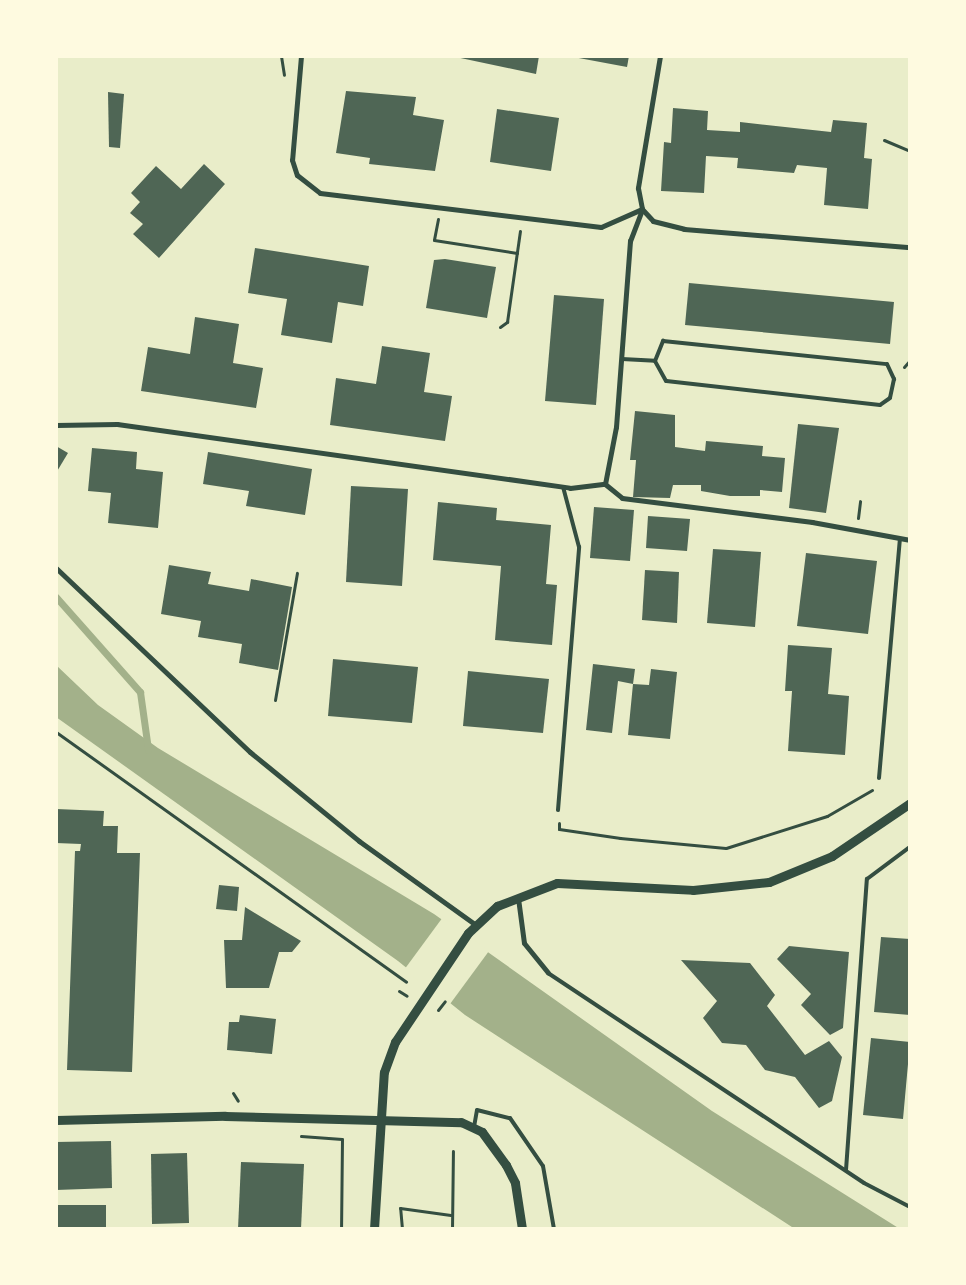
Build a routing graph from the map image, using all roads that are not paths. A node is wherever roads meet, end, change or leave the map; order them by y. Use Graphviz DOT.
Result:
graph roads {
  1 [pos="301,56"];
  2 [pos="660,56"];
  3 [pos="642,209"];
  4 [pos="910,247"];
  5 [pos="622,359"];
  6 [pos="654,361"];
  7 [pos="56,425"];
  8 [pos="605,484"];
  9 [pos="563,487"];
  10 [pos="900,539"];
  11 [pos="910,540"];
  12 [pos="56,568"];
  13 [pos="880,778"];
  14 [pos="910,803"];
  15 [pos="558,810"];
  16 [pos="910,847"];
  17 [pos="518,894"];
  18 [pos="476,925"];
  19 [pos="548,973"];
  20 [pos="56,1120"];
  21 [pos="474,1127"];
  22 [pos="846,1170"];
  23 [pos="910,1208"];
  24 [pos="374,1229"];
  25 [pos="522,1229"];
  26 [pos="554,1229"];
  1 -- 3 [label="street"];
  2 -- 3 [label="street"];
  3 -- 4 [label="street"];
  3 -- 5 [label="street"];
  5 -- 6 [label="lane"];
  5 -- 8 [label="street"];
  6 -- 6 [label="lane"];
  7 -- 9 [label="street"];
  8 -- 9 [label="street"];
  8 -- 10 [label="street"];
  9 -- 15 [label="lane"];
  10 -- 11 [label="street"];
  10 -- 13 [label="lane"];
  12 -- 18 [label="street"];
  14 -- 17 [label="street"];
  16 -- 22 [label="lane"];
  17 -- 18 [label="street"];
  17 -- 19 [label="street"];
  18 -- 24 [label="street"];
  19 -- 22 [label="lane"];
  20 -- 21 [label="street"];
  21 -- 25 [label="street"];
  21 -- 26 [label="lane"];
  22 -- 23 [label="lane"];
}
